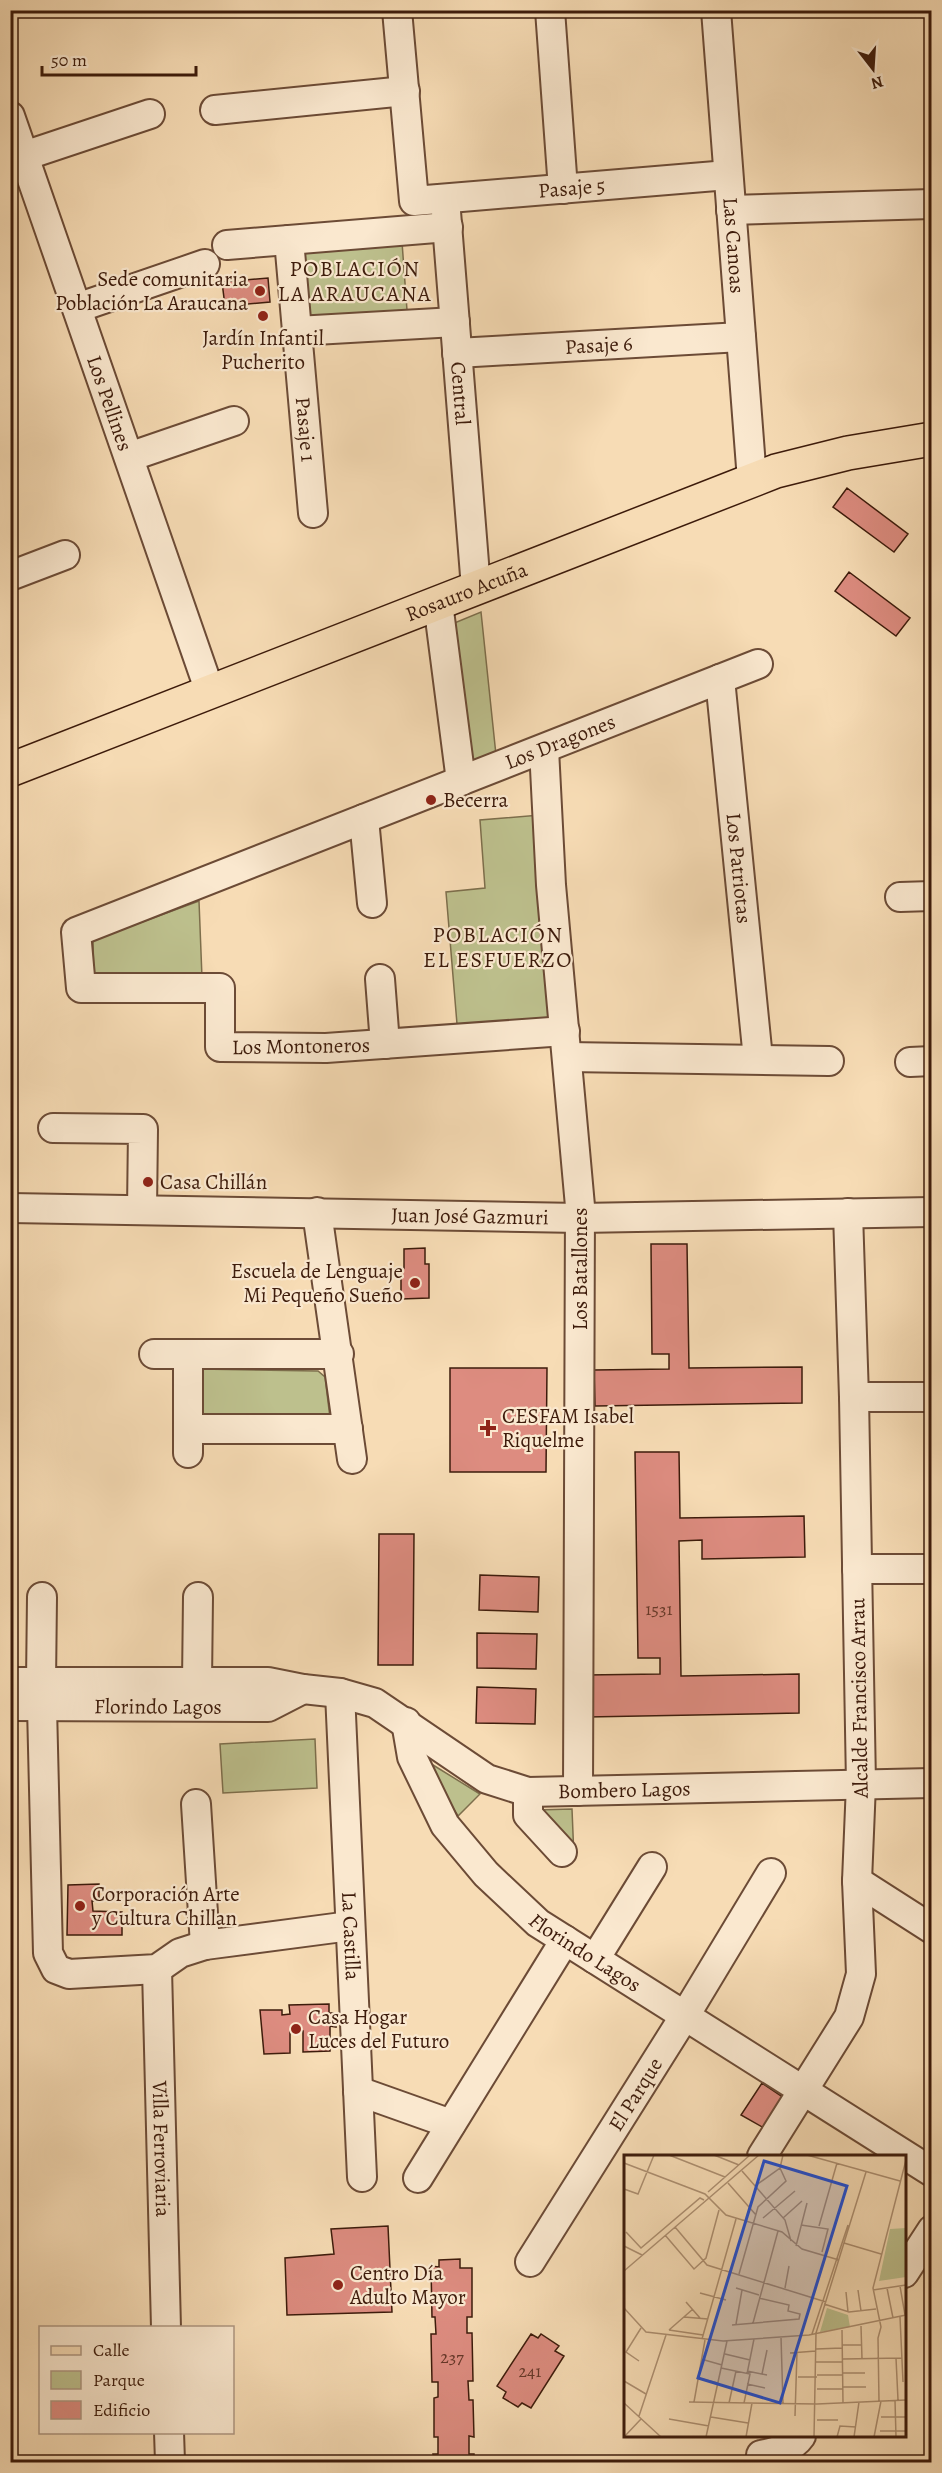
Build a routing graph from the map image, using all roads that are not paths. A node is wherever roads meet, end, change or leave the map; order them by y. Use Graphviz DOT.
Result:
graph roads {
  1 [pos="397,10"];
  2 [pos="550,10"];
  3 [pos="716,10"];
  4 [pos="405,91"];
  5 [pos="215,110"];
  6 [pos="150,114"];
  7 [pos="10,116"];
  8 [pos="24,156"];
  9 [pos="728,175"];
  10 [pos="563,189"];
  11 [pos="445,199"];
  12 [pos="932,204"];
  13 [pos="731,210"];
  14 [pos="448,227"];
  15 [pos="289,240"];
  16 [pos="227,245"];
  17 [pos="205,264"];
  18 [pos="77,308"];
  19 [pos="455,322"];
  20 [pos="297,331"];
  21 [pos="741,336"];
  22 [pos="458,353"];
  23 [pos="234,421"];
  24 [pos="932,439"];
  25 [pos="129,457"];
  26 [pos="752,480"];
  27 [pos="313,513"];
  28 [pos="65,555"];
  29 [pos="10,576"];
  30 [pos="476,588"];
  31 [pos="438,603"];
  32 [pos="758,664"];
  33 [pos="720,679"];
  34 [pos="210,692"];
  35 [pos="544,748"];
  36 [pos="10,770"];
  37 [pos="460,781"];
  38 [pos="364,819"];
  39 [pos="932,896"];
  40 [pos="900,897"];
  41 [pos="372,903"];
  42 [pos="76,932"];
  43 [pos="380,979"];
  44 [pos="385,1044"];
  45 [pos="566,1044"];
  46 [pos="758,1059"];
  47 [pos="829,1061"];
  48 [pos="53,1128"];
  49 [pos="10,1208"];
  50 [pos="142,1210"];
  51 [pos="317,1212"];
  52 [pos="932,1212"];
  53 [pos="848,1213"];
  54 [pos="580,1218"];
  55 [pos="154,1354"];
  56 [pos="188,1354"];
  57 [pos="339,1354"];
  58 [pos="854,1397"];
  59 [pos="932,1397"];
  60 [pos="348,1429"];
  61 [pos="352,1459"];
  62 [pos="857,1569"];
  63 [pos="932,1569"];
  64 [pos="42,1596"];
  65 [pos="198,1597"];
  66 [pos="10,1682"];
  67 [pos="197,1682"];
  68 [pos="303,1689"];
  69 [pos="42,1694"];
  70 [pos="340,1694"];
  71 [pos="10,1707"];
  72 [pos="406,1722"];
  73 [pos="932,1783"];
  74 [pos="861,1784"];
  75 [pos="578,1791"];
  76 [pos="528,1792"];
  77 [pos="195,1804"];
  78 [pos="562,1852"];
  79 [pos="652,1868"];
  80 [pos="771,1873"];
  81 [pos="857,1881"];
  82 [pos="350,1926"];
  83 [pos="932,1929"];
  84 [pos="565,1940"];
  85 [pos="205,1945"];
  86 [pos="595,1959"];
  87 [pos="157,1969"];
  88 [pos="683,2017"];
  89 [pos="802,2090"];
  90 [pos="358,2091"];
  91 [pos="451,2124"];
  92 [pos="763,2155"];
  93 [pos="905,2155"];
  94 [pos="906,2156"];
  95 [pos="932,2172"];
  96 [pos="362,2177"];
  97 [pos="418,2178"];
  98 [pos="932,2230"];
  99 [pos="530,2262"];
  100 [pos="906,2270"];
  101 [pos="166,2326"];
  102 [pos="169,2434"];
  103 [pos="800,2437"];
  104 [pos="756,2451"];
  105 [pos="170,2463"];
  1 -- 4 [label="street"];
  2 -- 10 [label="street"];
  3 -- 9 [label="street, Las Canoas"];
  4 -- 5 [label="street"];
  4 -- 11 [label="street, Pasaje 5"];
  6 -- 8 [label="street"];
  7 -- 8 [label="street, Los Pellines"];
  8 -- 18 [label="street, Los Pellines"];
  9 -- 10 [label="street, Pasaje 5"];
  9 -- 13 [label="street, Las Canoas"];
  10 -- 11 [label="street, Pasaje 5"];
  11 -- 14 [label="street, Central"];
  12 -- 13 [label="street"];
  13 -- 21 [label="street, Las Canoas"];
  14 -- 15 [label="street"];
  14 -- 19 [label="street, Central"];
  15 -- 16 [label="street"];
  15 -- 20 [label="street, Pasaje 1"];
  17 -- 18 [label="street"];
  18 -- 25 [label="street, Los Pellines"];
  19 -- 20 [label="street"];
  19 -- 22 [label="street, Central"];
  20 -- 27 [label="street, Pasaje 1"];
  21 -- 22 [label="street, Pasaje 6"];
  21 -- 26 [label="street, Las Canoas"];
  22 -- 30 [label="street, Central"];
  23 -- 25 [label="street"];
  24 -- 26 [label="main road, Rosauro Acuña"];
  25 -- 34 [label="street, Los Pellines"];
  26 -- 30 [label="main road, Rosauro Acuña"];
  28 -- 29 [label="street"];
  30 -- 31 [label="main road, Rosauro Acuña"];
  31 -- 34 [label="main road, Rosauro Acuña"];
  31 -- 37 [label="street"];
  32 -- 33 [label="street, Los Dragones"];
  33 -- 35 [label="street, Los Dragones"];
  33 -- 46 [label="street, Los Patriotas"];
  34 -- 36 [label="main road, Rosauro Acuña"];
  35 -- 37 [label="street, Los Dragones"];
  35 -- 45 [label="street, Los Batallones"];
  37 -- 38 [label="street, Los Dragones"];
  38 -- 41 [label="street"];
  38 -- 42 [label="street, Los Dragones"];
  39 -- 40 [label="street"];
  42 -- 44 [label="street, Los Montoneros"];
  43 -- 44 [label="street, Los Montoneros"];
  44 -- 45 [label="street, Los Montoneros"];
  45 -- 46 [label="street, Los Montoneros"];
  45 -- 54 [label="street, Los Batallones"];
  46 -- 47 [label="street, Los Montoneros"];
  48 -- 50 [label="street"];
  49 -- 50 [label="street, Juan José Gazmuri"];
  50 -- 51 [label="street, Juan José Gazmuri"];
  51 -- 54 [label="street, Juan José Gazmuri"];
  51 -- 57 [label="street"];
  52 -- 53 [label="street, Juan José Gazmuri"];
  53 -- 54 [label="street, Juan José Gazmuri"];
  53 -- 58 [label="street, Alcalde Francisco Arrau"];
  54 -- 75 [label="street, Los Batallones"];
  55 -- 56 [label="street"];
  56 -- 57 [label="street"];
  56 -- 60 [label="street"];
  57 -- 60 [label="street"];
  58 -- 59 [label="street"];
  58 -- 62 [label="street, Alcalde Francisco Arrau"];
  60 -- 61 [label="street"];
  62 -- 63 [label="street"];
  62 -- 74 [label="street, Alcalde Francisco Arrau"];
  64 -- 69 [label="street"];
  65 -- 67 [label="street"];
  66 -- 69 [label="street, Florindo Lagos"];
  67 -- 68 [label="street, Florindo Lagos"];
  67 -- 69 [label="street, Florindo Lagos"];
  68 -- 69 [label="street, Florindo Lagos"];
  68 -- 70 [label="street, Florindo Lagos"];
  69 -- 71 [label="street, Florindo Lagos"];
  69 -- 87 [label="street"];
  70 -- 72 [label="street, Florindo Lagos"];
  70 -- 82 [label="street, La Castilla"];
  72 -- 76 [label="street, Bombero Lagos"];
  72 -- 84 [label="street, Florindo Lagos"];
  73 -- 74 [label="street, Bombero Lagos"];
  74 -- 75 [label="street, Bombero Lagos"];
  74 -- 81 [label="street, Alcalde Francisco Arrau"];
  75 -- 76 [label="street, Bombero Lagos"];
  76 -- 78 [label="street"];
  77 -- 85 [label="street"];
  79 -- 86 [label="street"];
  80 -- 88 [label="street, El Parque"];
  81 -- 83 [label="street"];
  81 -- 89 [label="street, Alcalde Francisco Arrau"];
  82 -- 85 [label="street"];
  82 -- 90 [label="street, La Castilla"];
  84 -- 86 [label="street, Florindo Lagos"];
  84 -- 91 [label="street"];
  85 -- 87 [label="street"];
  86 -- 88 [label="street, Florindo Lagos"];
  87 -- 101 [label="street, Villa Ferroviaria"];
  88 -- 89 [label="street, Florindo Lagos"];
  88 -- 99 [label="street, El Parque"];
  89 -- 92 [label="street, Alcalde Francisco Arrau"];
  89 -- 93 [label="street, Florindo Lagos"];
  90 -- 91 [label="street"];
  90 -- 96 [label="street, La Castilla"];
  91 -- 97 [label="street"];
  94 -- 95 [label="street, Florindo Lagos"];
  98 -- 100 [label="street"];
  102 -- 105 [label="street"];
  103 -- 104 [label="street"];
}
